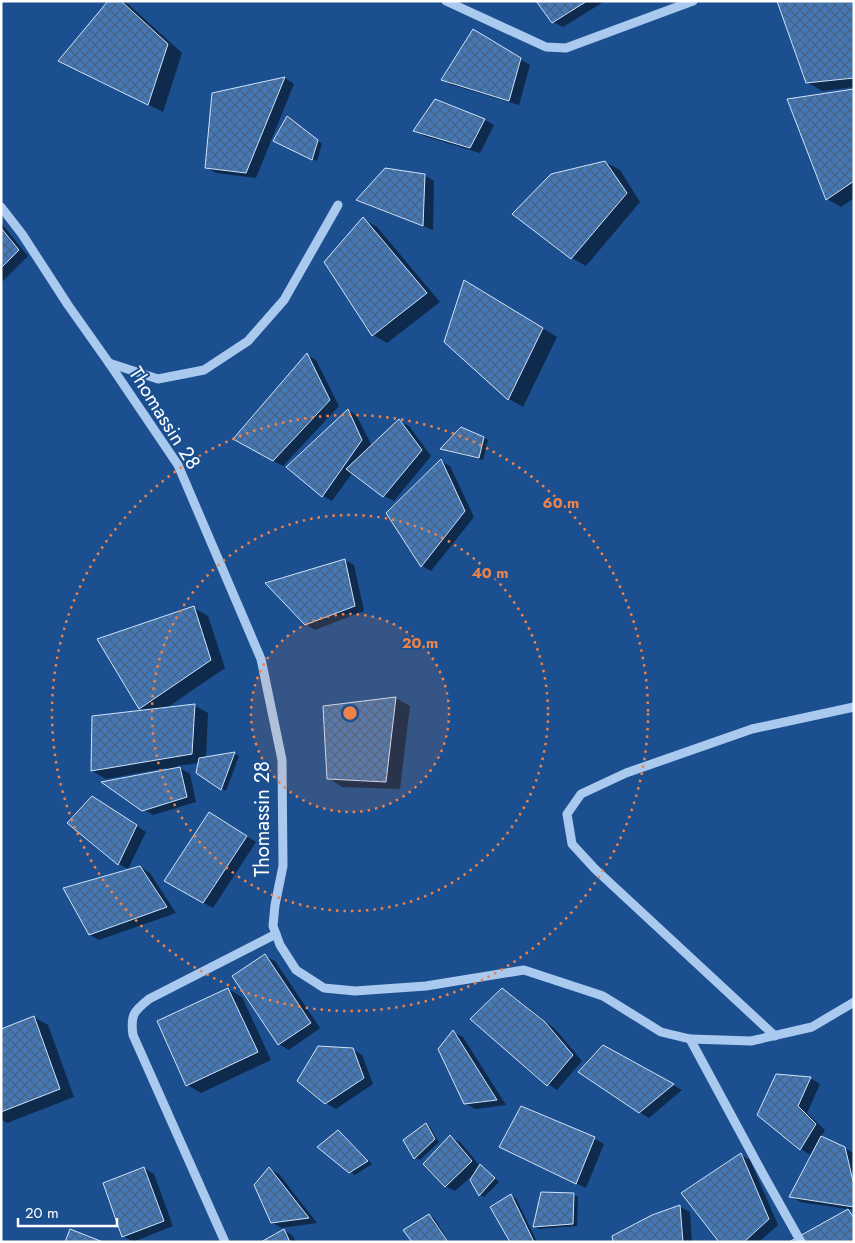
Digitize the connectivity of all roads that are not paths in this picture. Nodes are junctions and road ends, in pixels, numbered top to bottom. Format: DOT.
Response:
graph roads {
  1 [pos="693,1"];
  2 [pos="447,2"];
  3 [pos="338,205"];
  4 [pos="1,207"];
  5 [pos="109,363"];
  6 [pos="854,707"];
  7 [pos="276,934"];
  8 [pos="854,1002"];
  9 [pos="775,1036"];
  10 [pos="690,1039"];
  11 [pos="226,1242"];
  12 [pos="801,1242"];
  1 -- 2 [label="street"];
  3 -- 5 [label="street"];
  4 -- 5 [label="street, Thomassin 28"];
  5 -- 7 [label="street, Thomassin 28"];
  6 -- 9 [label="street"];
  7 -- 10 [label="street, Thomassin 28"];
  7 -- 11 [label="street"];
  8 -- 9 [label="street, Thomassin 28"];
  9 -- 10 [label="street, Thomassin 28"];
  10 -- 12 [label="street"];
}
